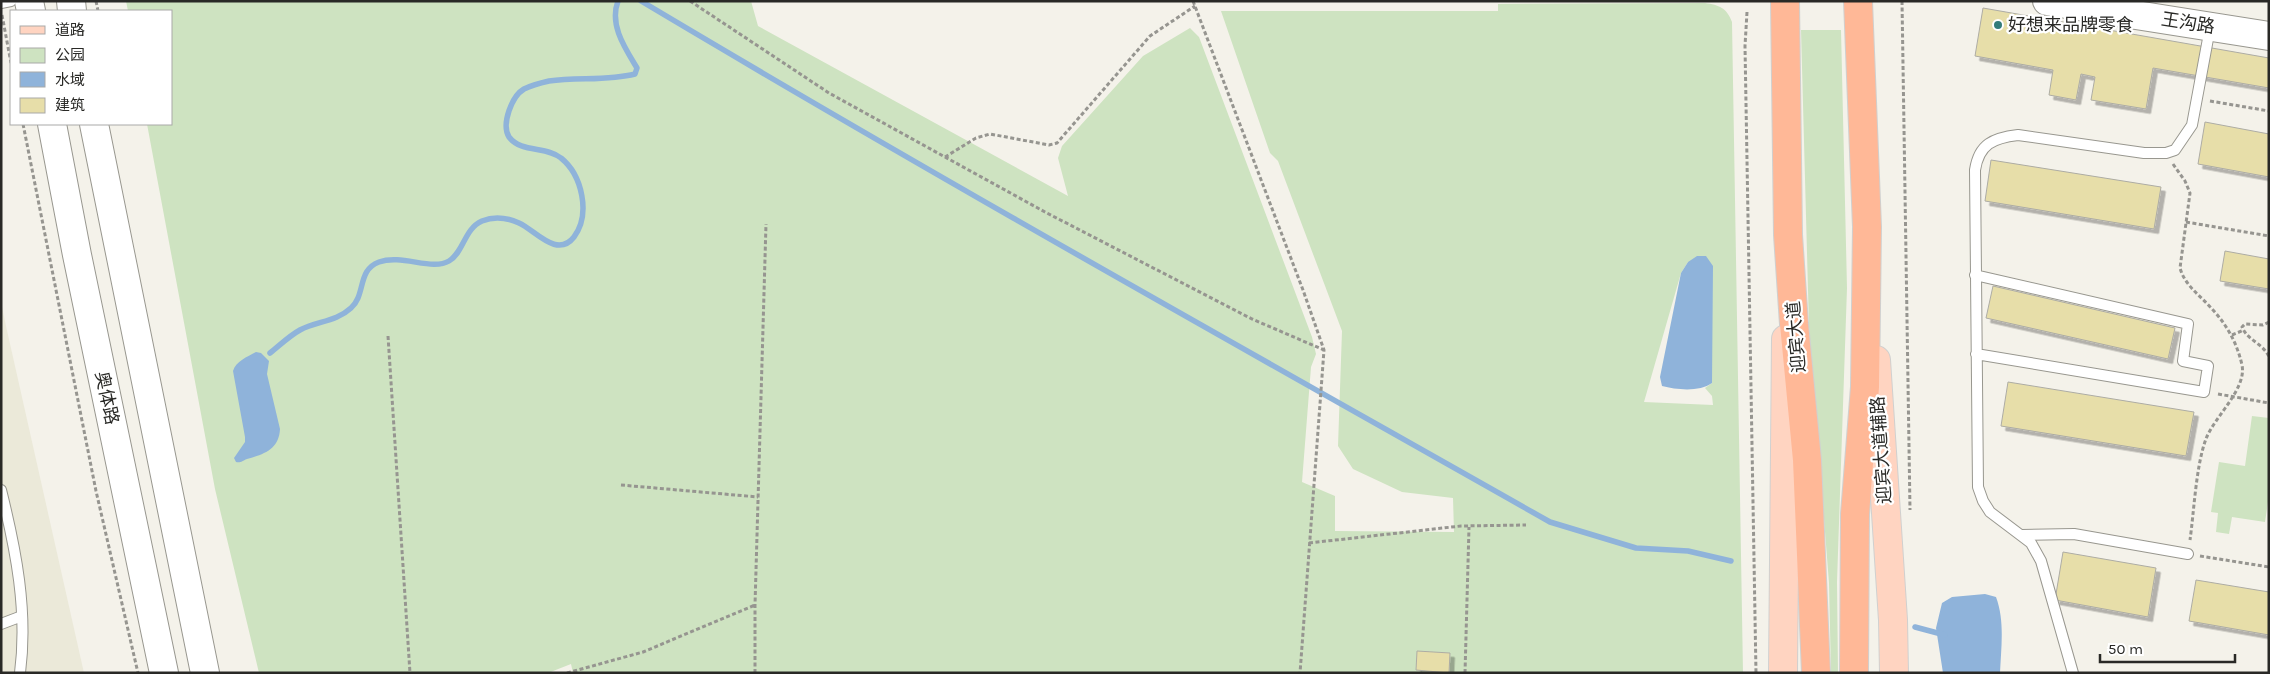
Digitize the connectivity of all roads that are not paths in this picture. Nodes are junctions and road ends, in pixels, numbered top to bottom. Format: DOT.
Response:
graph roads {
  1 [pos="12,1"];
  2 [pos="1785,1"];
  3 [pos="1858,1"];
  4 [pos="2047,1"];
  5 [pos="1,3"];
  6 [pos="2088,4"];
  7 [pos="2210,27"];
  8 [pos="2269,36"];
  9 [pos="52,125"];
  10 [pos="94,125"];
  11 [pos="1867,227"];
  12 [pos="1788,235"];
  13 [pos="1976,275"];
  14 [pos="1976,354"];
  15 [pos="1,490"];
  16 [pos="2022,535"];
  17 [pos="2188,554"];
  18 [pos="22,616"];
  19 [pos="1,624"];
  20 [pos="20,673"];
  21 [pos="164,673"];
  22 [pos="205,673"];
  23 [pos="1783,673"];
  24 [pos="1816,673"];
  25 [pos="1854,673"];
  26 [pos="1894,673"];
  27 [pos="2074,673"];
  1 -- 5 [label="lane"];
  2 -- 12 [label="highway, 迎宾大道"];
  3 -- 11 [label="highway"];
  4 -- 6 [label="main road, 王沟路"];
  6 -- 7 [label="main road, 王沟路"];
  7 -- 8 [label="main road, 王沟路"];
  7 -- 13 [label="lane"];
  9 -- 21 [label="main road, 奥体路"];
  10 -- 22 [label="main road"];
  11 -- 25 [label="highway"];
  11 -- 26 [label="main road, 迎宾大道辅路"];
  12 -- 23 [label="main road"];
  12 -- 24 [label="highway, 迎宾大道"];
  13 -- 14 [label="lane"];
  13 -- 14 [label="lane"];
  14 -- 16 [label="lane"];
  15 -- 18 [label="lane"];
  16 -- 17 [label="lane"];
  16 -- 27 [label="lane"];
  18 -- 19 [label="lane"];
  18 -- 20 [label="lane"];
}
